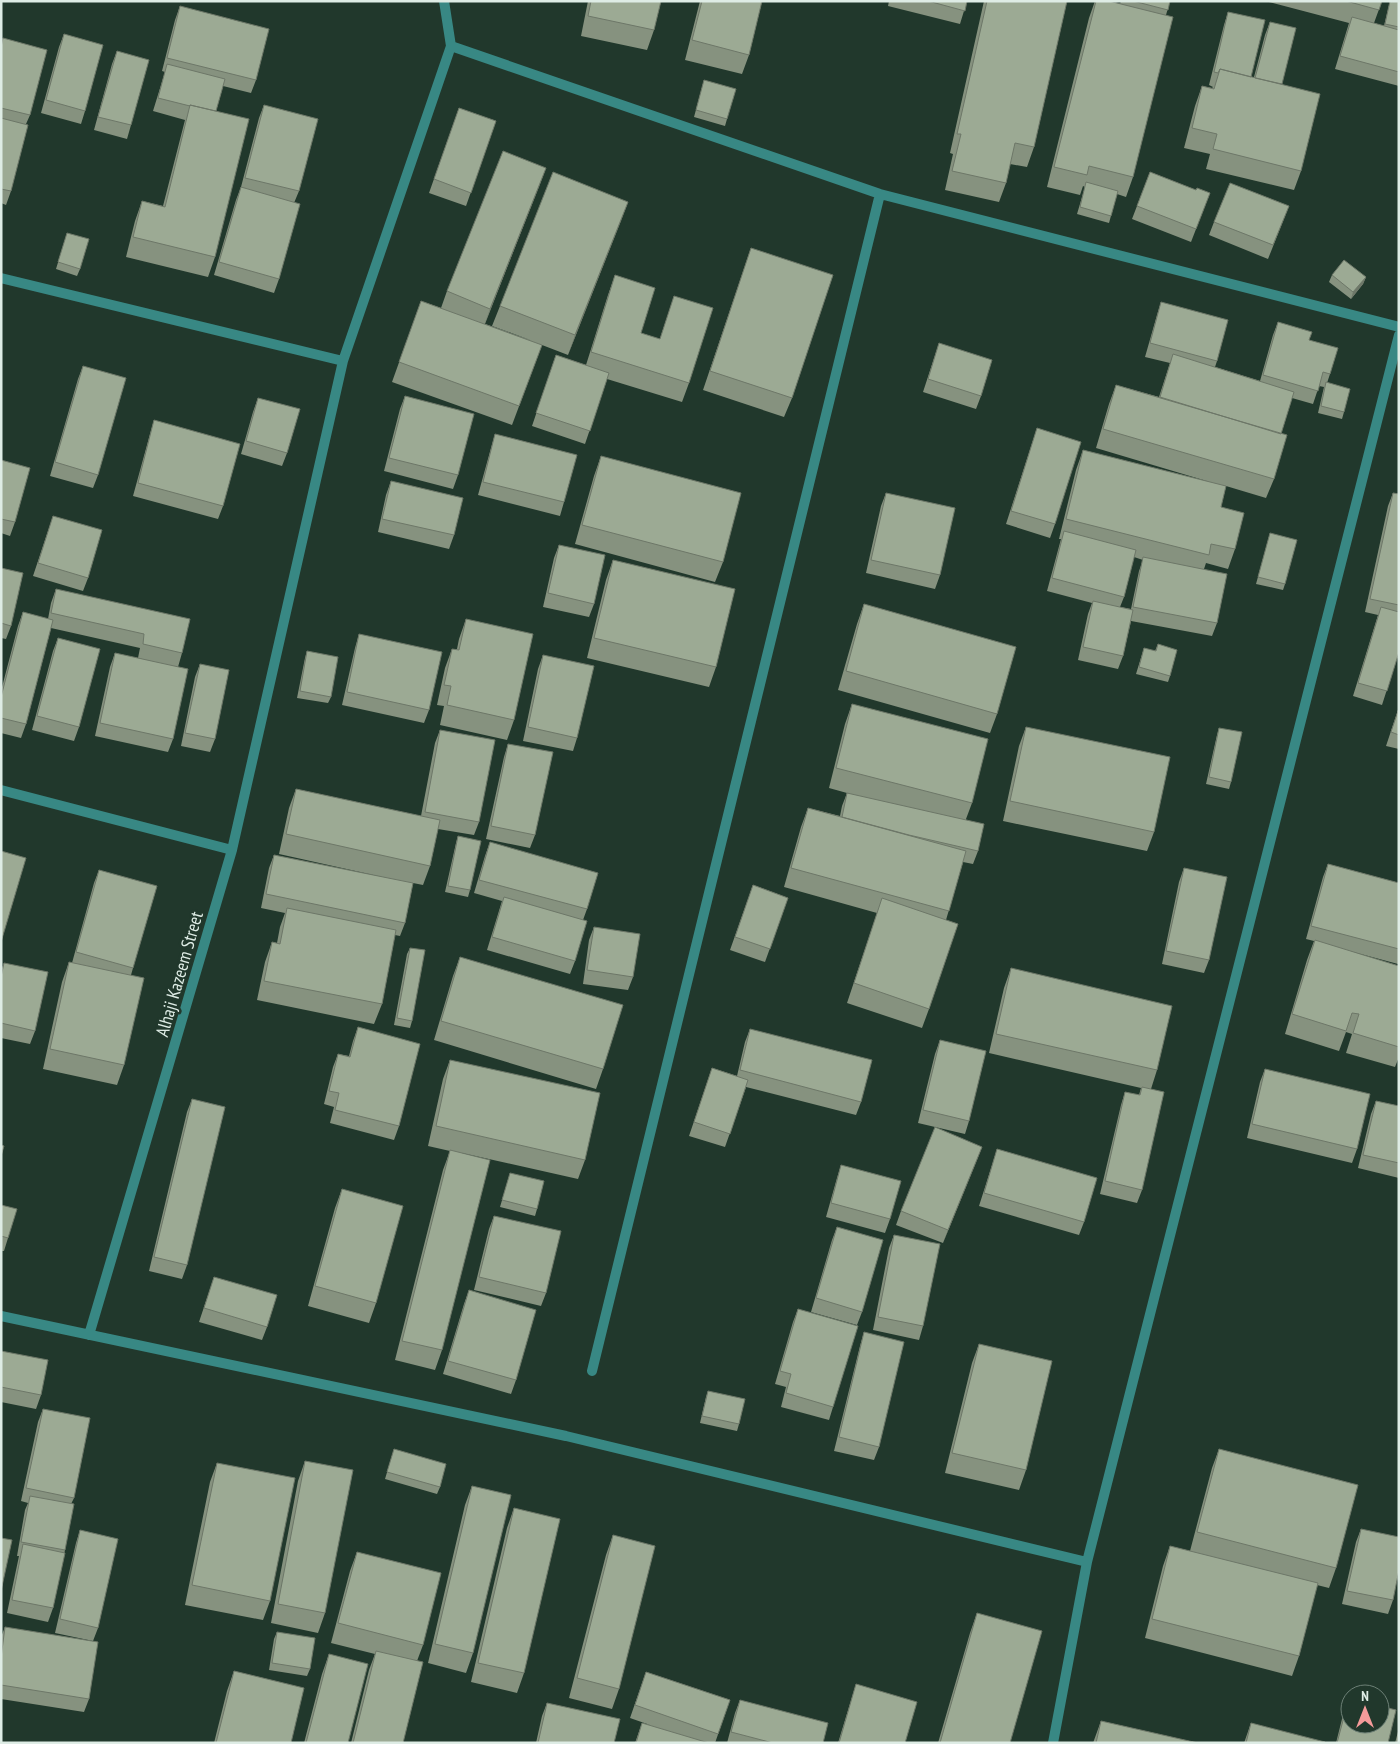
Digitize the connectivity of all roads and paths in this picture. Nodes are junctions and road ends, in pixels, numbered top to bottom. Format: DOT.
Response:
graph roads {
  1 [pos="444,1"];
  2 [pos="451,46"];
  3 [pos="880,194"];
  4 [pos="1,278"];
  5 [pos="1399,327"];
  6 [pos="1399,335"];
  7 [pos="343,361"];
  8 [pos="1,790"];
  9 [pos="232,850"];
  10 [pos="1,1316"];
  11 [pos="89,1335"];
  12 [pos="592,1371"];
  13 [pos="1087,1562"];
  14 [pos="1054,1743"];
  1 -- 2 [label="street"];
  2 -- 3 [label="street"];
  2 -- 7 [label="street, Alhaji Kazeem Street"];
  3 -- 5 [label="street"];
  3 -- 12 [label="street"];
  4 -- 7 [label="street"];
  6 -- 13 [label="street"];
  7 -- 9 [label="street, Alhaji Kazeem Street"];
  8 -- 9 [label="street"];
  9 -- 11 [label="street, Alhaji Kazeem Street"];
  10 -- 11 [label="street"];
  11 -- 13 [label="street"];
  13 -- 14 [label="street"];
}
